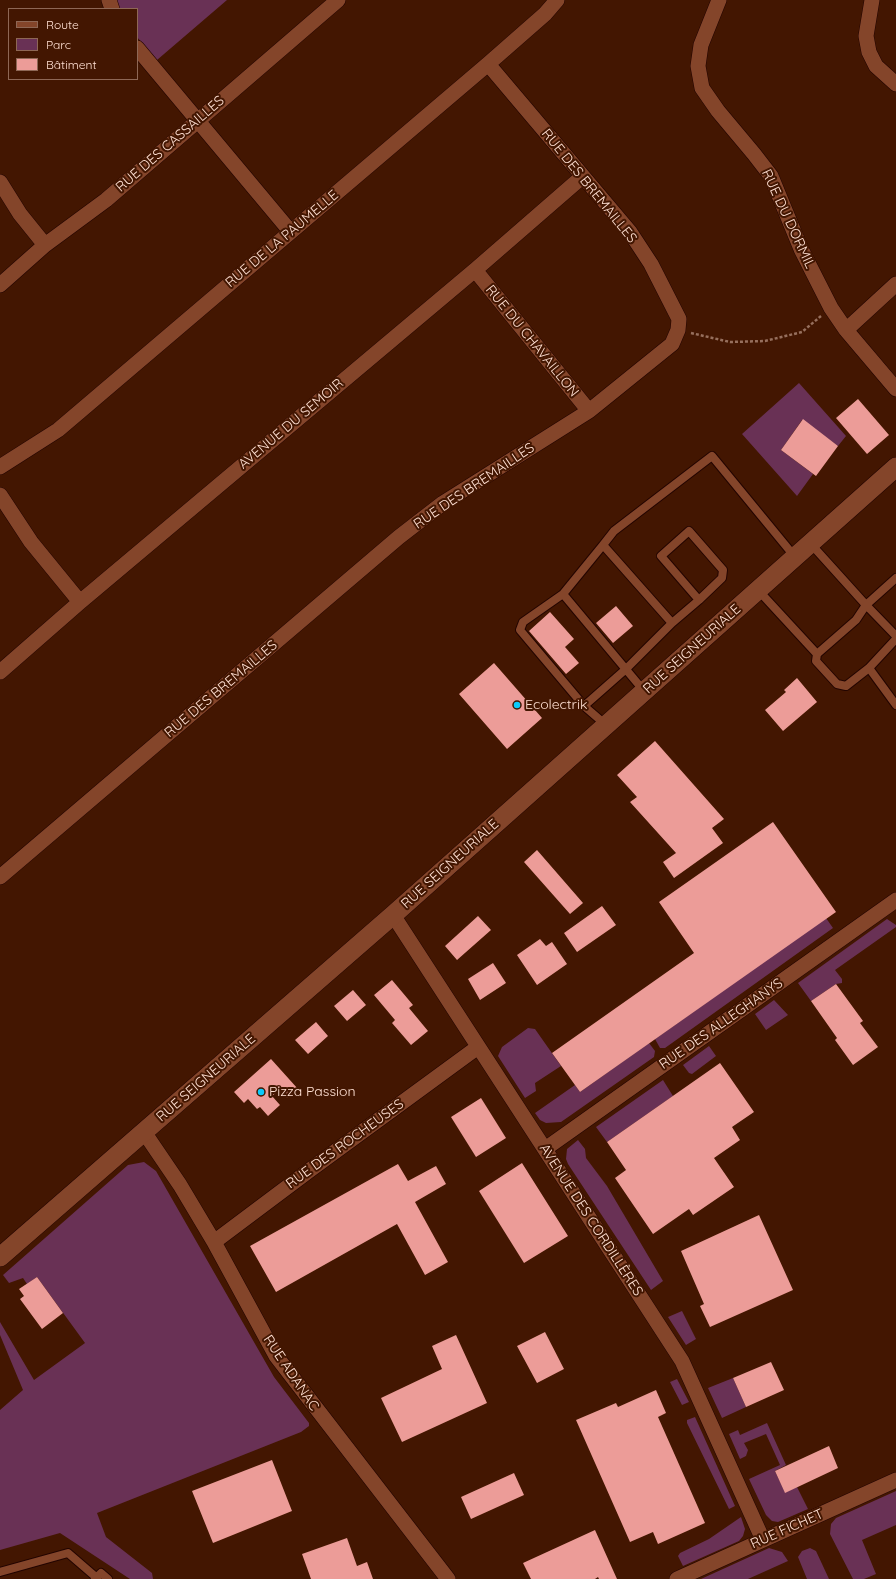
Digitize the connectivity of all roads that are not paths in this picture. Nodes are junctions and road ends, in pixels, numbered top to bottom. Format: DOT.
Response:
graph roads {
  1 [pos="338,0"];
  2 [pos="556,0"];
  3 [pos="719,0"];
  4 [pos="872,0"];
  5 [pos="138,49"];
  6 [pos="488,64"];
  7 [pos="896,84"];
  8 [pos="197,120"];
  9 [pos="582,177"];
  10 [pos="0,182"];
  11 [pos="290,232"];
  12 [pos="45,245"];
  13 [pos="475,270"];
  14 [pos="896,284"];
  15 [pos="0,285"];
  16 [pos="846,330"];
  17 [pos="896,389"];
  18 [pos="589,411"];
  19 [pos="896,466"];
  20 [pos="0,467"];
  21 [pos="0,495"];
  22 [pos="810,543"];
  23 [pos="603,545"];
  24 [pos="795,557"];
  25 [pos="896,578"];
  26 [pos="758,590"];
  27 [pos="563,594"];
  28 [pos="698,600"];
  29 [pos="80,602"];
  30 [pos="866,605"];
  31 [pos="672,623"];
  32 [pos="896,636"];
  33 [pos="896,639"];
  34 [pos="817,654"];
  35 [pos="869,668"];
  36 [pos="626,669"];
  37 [pos="0,672"];
  38 [pos="644,691"];
  39 [pos="584,706"];
  40 [pos="896,706"];
  41 [pos="606,725"];
  42 [pos="0,877"];
  43 [pos="896,900"];
  44 [pos="393,915"];
  45 [pos="478,1047"];
  46 [pos="144,1132"];
  47 [pos="545,1149"];
  48 [pos="214,1242"];
  49 [pos="0,1257"];
  50 [pos="896,1480"];
  51 [pos="763,1540"];
  52 [pos="0,1572"];
  53 [pos="96,1578"];
  54 [pos="108,1579"];
  55 [pos="448,1579"];
  56 [pos="677,1579"];
  1 -- 8 [label="street, RUE DES CASSAILLES"];
  2 -- 6 [label="street, RUE DE LA PAUMELLE"];
  3 -- 16 [label="street, RUE DU DORMIL"];
  4 -- 7 [label="street"];
  5 -- 8 [label="street"];
  6 -- 9 [label="street, RUE DES BREMAILLES"];
  6 -- 11 [label="street, RUE DE LA PAUMELLE"];
  8 -- 11 [label="street"];
  8 -- 12 [label="street, RUE DES CASSAILLES"];
  9 -- 13 [label="street, AVENUE DU SEMOIR"];
  9 -- 18 [label="street, RUE DES BREMAILLES"];
  10 -- 12 [label="street"];
  11 -- 20 [label="street, RUE DE LA PAUMELLE"];
  12 -- 15 [label="street, RUE DES CASSAILLES"];
  13 -- 18 [label="street, RUE DU CHAVAILLON"];
  13 -- 29 [label="street, AVENUE DU SEMOIR"];
  14 -- 16 [label="street"];
  16 -- 17 [label="street, RUE DU DORMIL"];
  18 -- 42 [label="street, RUE DES BREMAILLES"];
  19 -- 22 [label="street, RUE SEIGNEURIALE"];
  21 -- 29 [label="street"];
  22 -- 24 [label="street, RUE SEIGNEURIALE"];
  22 -- 30 [label="lane"];
  23 -- 24 [label="lane"];
  23 -- 27 [label="lane"];
  23 -- 31 [label="lane"];
  24 -- 26 [label="street, RUE SEIGNEURIALE"];
  25 -- 30 [label="lane"];
  26 -- 34 [label="lane"];
  26 -- 38 [label="street, RUE SEIGNEURIALE"];
  27 -- 36 [label="lane"];
  27 -- 39 [label="lane"];
  28 -- 28 [label="lane"];
  28 -- 31 [label="lane"];
  29 -- 37 [label="street, AVENUE DU SEMOIR"];
  30 -- 32 [label="lane"];
  30 -- 34 [label="lane"];
  31 -- 36 [label="lane"];
  33 -- 35 [label="lane"];
  34 -- 35 [label="lane"];
  35 -- 40 [label="lane"];
  36 -- 38 [label="lane"];
  36 -- 39 [label="lane"];
  38 -- 41 [label="street, RUE SEIGNEURIALE"];
  39 -- 41 [label="lane"];
  41 -- 44 [label="street, RUE SEIGNEURIALE"];
  43 -- 47 [label="street, RUE DES ALLEGHANYS"];
  44 -- 45 [label="street, AVENUE DES CORDILLÈRES"];
  44 -- 46 [label="street, RUE SEIGNEURIALE"];
  45 -- 47 [label="street, AVENUE DES CORDILLÈRES"];
  45 -- 48 [label="street, RUE DES ROCHEUSES"];
  46 -- 48 [label="street, RUE ADANAC"];
  46 -- 49 [label="street, RUE SEIGNEURIALE"];
  47 -- 51 [label="street, AVENUE DES CORDILLÈRES"];
  48 -- 55 [label="street, RUE ADANAC"];
  50 -- 51 [label="street, RUE FICHET"];
  51 -- 56 [label="street, RUE FICHET"];
  52 -- 53 [label="lane"];
  53 -- 54 [label="lane"];
}
